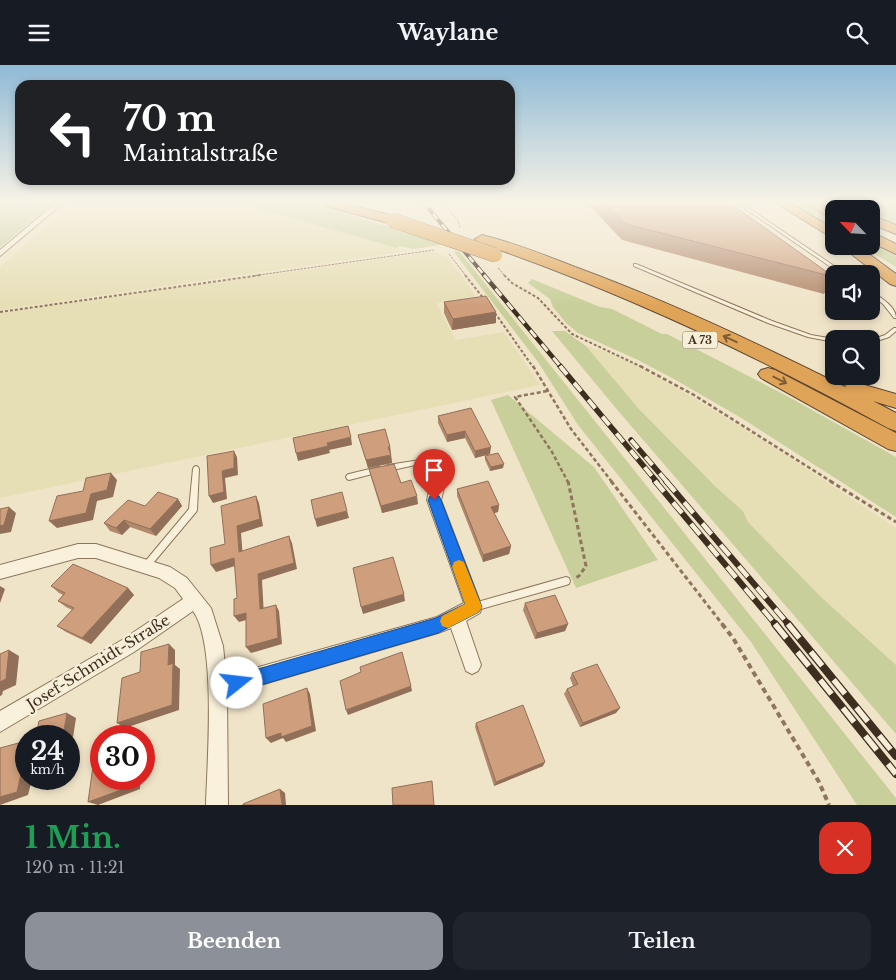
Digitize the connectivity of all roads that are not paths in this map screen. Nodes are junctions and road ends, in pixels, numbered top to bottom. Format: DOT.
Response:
graph roads {
  1 [pos="19,238"];
  2 [pos="444,238"];
  3 [pos="476,238"];
  4 [pos="790,238"];
  5 [pos="880,241"];
  6 [pos="896,249"];
  7 [pos="0,254"];
  8 [pos="860,255"];
  9 [pos="868,255"];
  10 [pos="635,265"];
  11 [pos="831,265"];
  12 [pos="896,272"];
  13 [pos="896,281"];
  14 [pos="880,299"];
  15 [pos="896,317"];
  16 [pos="896,329"];
  17 [pos="825,339"];
  18 [pos="880,339"];
  19 [pos="774,361"];
  20 [pos="896,401"];
  21 [pos="896,423"];
  22 [pos="896,443"];
  23 [pos="444,463"];
  24 [pos="196,469"];
  25 [pos="349,477"];
  26 [pos="145,567"];
  27 [pos="0,572"];
  28 [pos="566,581"];
  29 [pos="194,601"];
  30 [pos="474,607"];
  31 [pos="456,617"];
  32 [pos="472,665"];
  33 [pos="218,689"];
  34 [pos="0,722"];
  35 [pos="217,805"];
  1 -- 7 [label="street"];
  2 -- 22 [label="highway, A 73, one-way, bridge"];
  19 -- 3 [label="highway, A 73, one-way"];
  4 -- 11 [label="lane"];
  5 -- 6 [label="highway"];
  8 -- 13 [label="highway"];
  9 -- 12 [label="highway"];
  10 -- 17 [label="lane"];
  14 -- 15 [label="lane"];
  16 -- 18 [label="lane"];
  19 -- 20 [label="highway"];
  19 -- 21 [label="highway, A 73"];
  23 -- 25 [label="lane"];
  23 -- 30 [label="street"];
  24 -- 26 [label="lane"];
  26 -- 27 [label="street"];
  26 -- 29 [label="street"];
  28 -- 30 [label="lane"];
  29 -- 33 [label="street"];
  29 -- 34 [label="street, Josef-Schmidt-Straße"];
  30 -- 31 [label="street"];
  31 -- 32 [label="street"];
  31 -- 33 [label="street"];
  33 -- 35 [label="street"];
}
